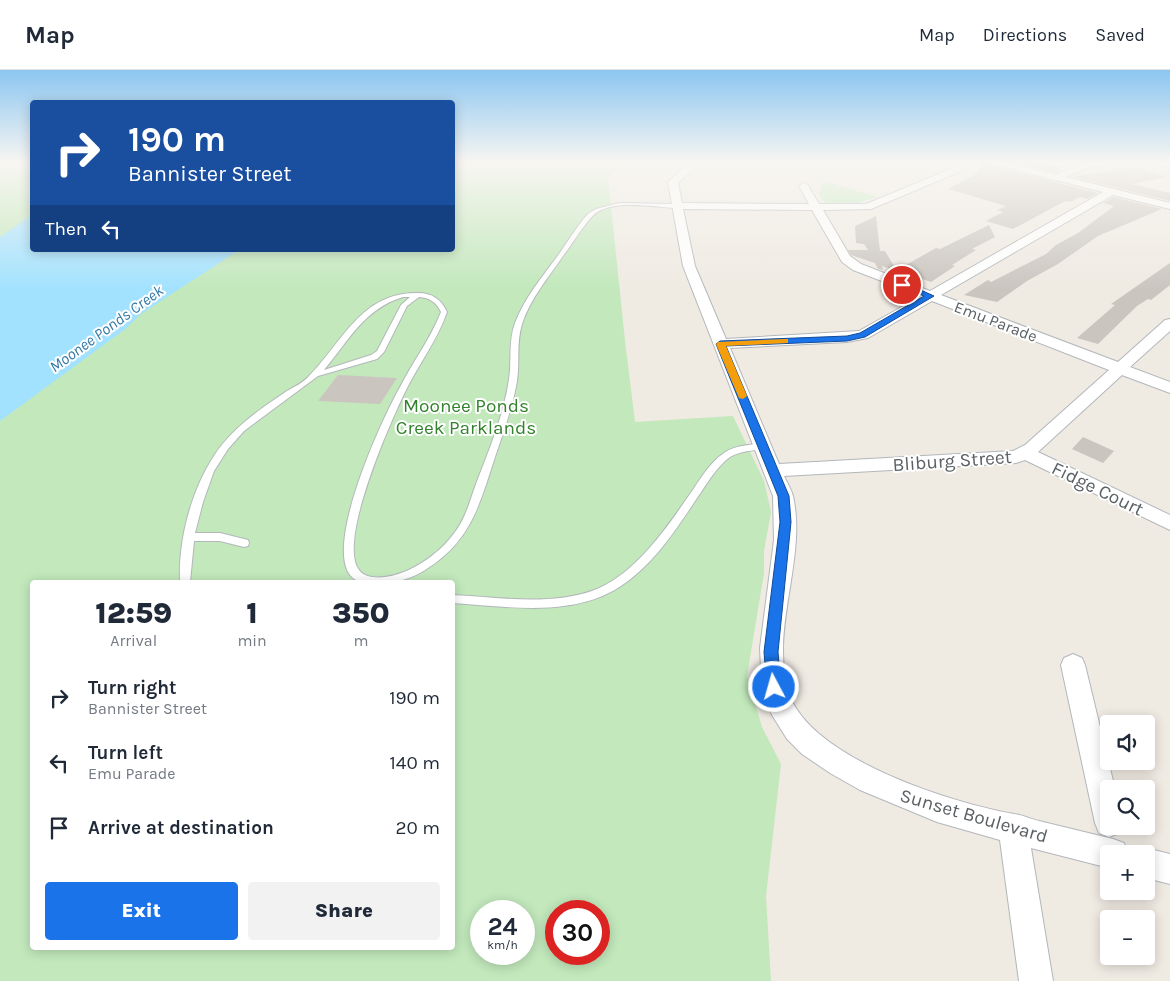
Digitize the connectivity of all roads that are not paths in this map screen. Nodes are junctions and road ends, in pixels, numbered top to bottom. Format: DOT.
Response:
graph roads {
  1 [pos="814,205"];
  2 [pos="875,205"];
  3 [pos="1089,205"];
  4 [pos="677,206"];
  5 [pos="816,208"];
  6 [pos="418,294"];
  7 [pos="930,296"];
  8 [pos="1168,327"];
  9 [pos="720,344"];
  10 [pos="1119,369"];
  11 [pos="314,375"];
  12 [pos="1170,388"];
  13 [pos="764,446"];
  14 [pos="1025,454"];
  15 [pos="774,470"];
  16 [pos="1170,523"];
  17 [pos="191,537"];
  18 [pos="244,543"];
  19 [pos="185,580"];
  20 [pos="366,580"];
  21 [pos="392,580"];
  22 [pos="455,599"];
  23 [pos="1073,665"];
  24 [pos="1100,784"];
  25 [pos="1012,828"];
  26 [pos="1100,850"];
  27 [pos="1155,866"];
  28 [pos="1170,870"];
  29 [pos="1036,981"];
  1 -- 5 [label="street, Emu Parade"];
  2 -- 5 [label="street"];
  3 -- 7 [label="street"];
  4 -- 5 [label="street"];
  4 -- 9 [label="street, Sunset Boulevard"];
  4 -- 21 [label="lane"];
  5 -- 7 [label="street, Emu Parade"];
  6 -- 11 [label="lane"];
  6 -- 11 [label="lane"];
  6 -- 20 [label="lane"];
  7 -- 9 [label="street"];
  7 -- 10 [label="street, Emu Parade"];
  8 -- 10 [label="street, Bliburg Street"];
  9 -- 13 [label="street, Sunset Boulevard"];
  10 -- 12 [label="street, Emu Parade"];
  10 -- 14 [label="street, Bliburg Street"];
  11 -- 17 [label="lane"];
  13 -- 15 [label="street, Sunset Boulevard"];
  13 -- 22 [label="lane"];
  14 -- 15 [label="street, Bliburg Street"];
  14 -- 16 [label="street, Fidge Court"];
  15 -- 25 [label="street, Sunset Boulevard"];
  17 -- 18 [label="lane"];
  17 -- 19 [label="lane"];
  23 -- 24 [label="street"];
  25 -- 26 [label="street, Sunset Boulevard"];
  25 -- 29 [label="street"];
  27 -- 28 [label="street"];
}
